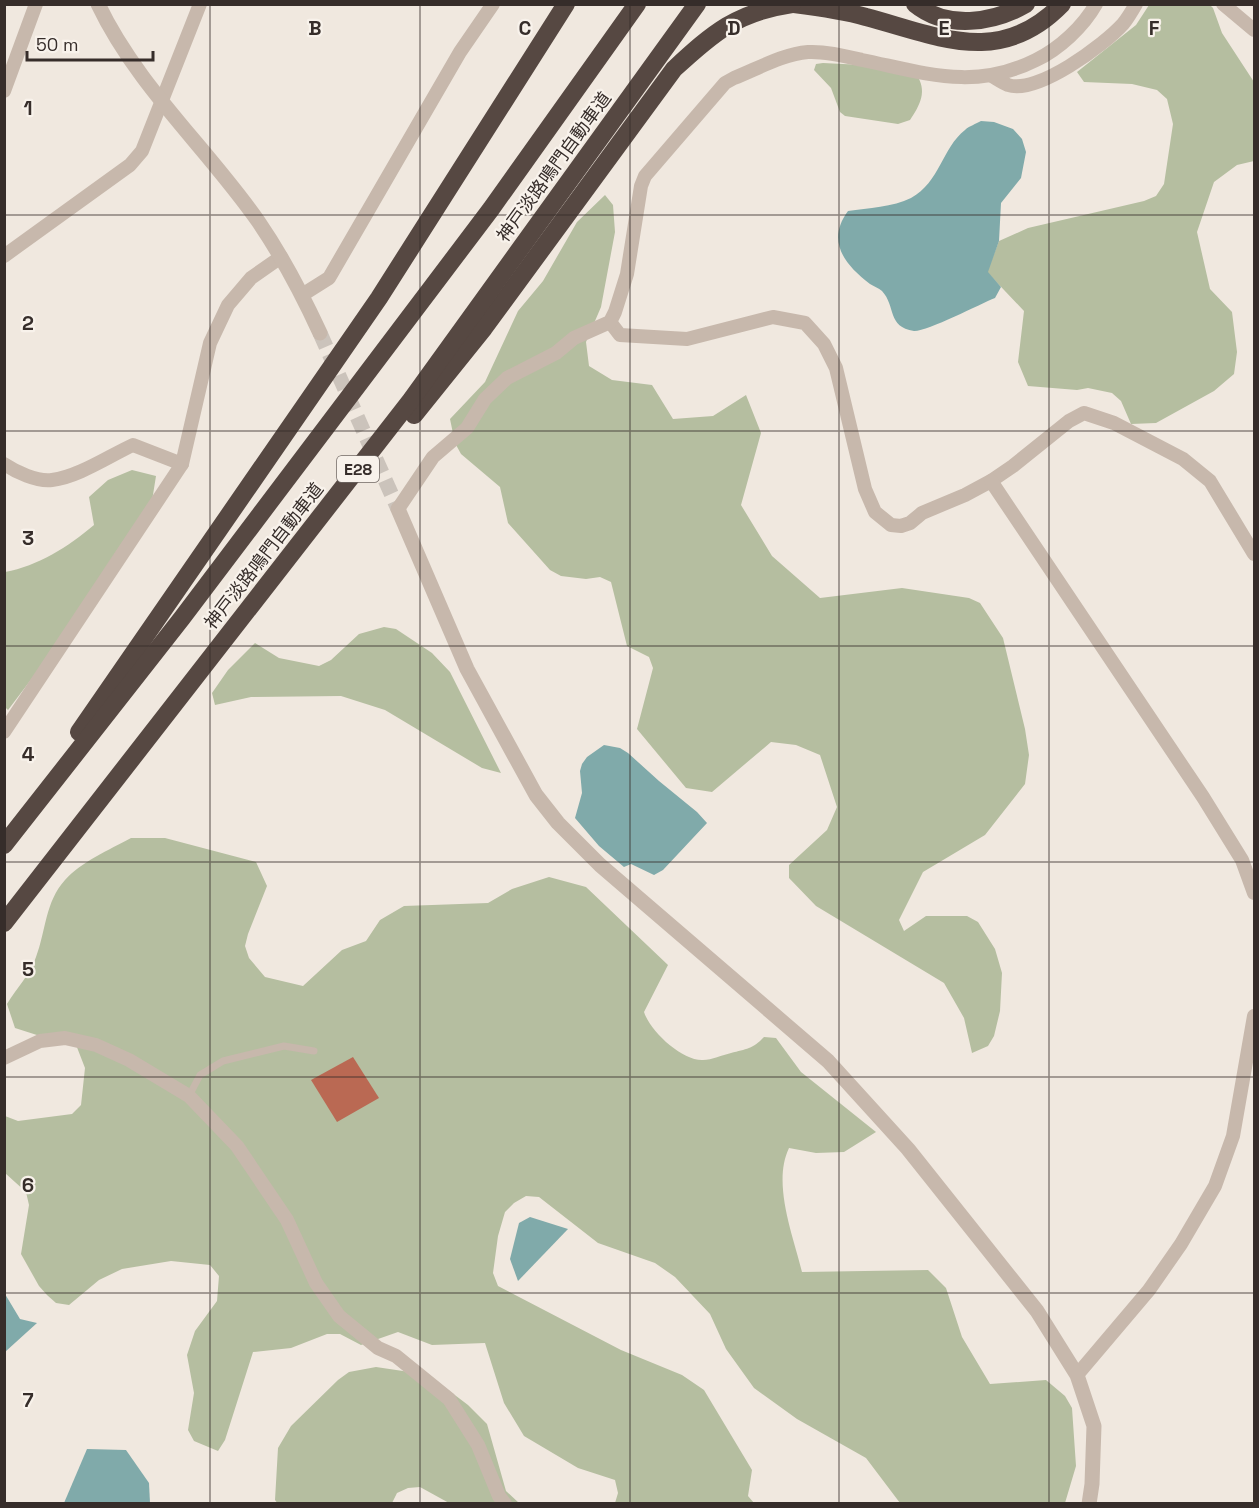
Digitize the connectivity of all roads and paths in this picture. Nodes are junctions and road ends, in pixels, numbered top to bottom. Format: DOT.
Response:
graph roads {
  1 [pos="36,4"];
  2 [pos="98,4"];
  3 [pos="200,4"];
  4 [pos="493,4"];
  5 [pos="566,4"];
  6 [pos="637,4"];
  7 [pos="697,4"];
  8 [pos="793,4"];
  9 [pos="915,4"];
  10 [pos="1026,4"];
  11 [pos="1062,4"];
  12 [pos="1096,4"];
  13 [pos="1136,4"];
  14 [pos="1223,4"];
  15 [pos="1254,30"];
  16 [pos="992,76"];
  17 [pos="4,91"];
  18 [pos="162,102"];
  19 [pos="4,256"];
  20 [pos="281,257"];
  21 [pos="302,295"];
  22 [pos="610,322"];
  23 [pos="320,333"];
  24 [pos="4,464"];
  25 [pos="182,464"];
  26 [pos="991,481"];
  27 [pos="398,509"];
  28 [pos="1254,554"];
  29 [pos="244,616"];
  30 [pos="4,732"];
  31 [pos="4,840"];
  32 [pos="4,845"];
  33 [pos="1254,893"];
  34 [pos="4,923"];
  35 [pos="1254,1016"];
  36 [pos="314,1051"];
  37 [pos="4,1058"];
  38 [pos="189,1096"];
  39 [pos="1077,1375"];
  40 [pos="506,1503"];
  41 [pos="1089,1503"];
  1 -- 17 [label="street"];
  2 -- 18 [label="street"];
  3 -- 18 [label="street"];
  4 -- 21 [label="street"];
  5 -- 31 [label="highway"];
  6 -- 32 [label="highway, 神戸淡路鳴門自動車道 / E28"];
  7 -- 29 [label="highway, 神戸淡路鳴門自動車道 / E28"];
  8 -- 11 [label="highway"];
  8 -- 29 [label="highway"];
  9 -- 10 [label="highway"];
  12 -- 16 [label="street"];
  13 -- 16 [label="street"];
  14 -- 15 [label="street"];
  16 -- 22 [label="street"];
  18 -- 19 [label="street"];
  18 -- 20 [label="street"];
  20 -- 21 [label="street"];
  20 -- 25 [label="street"];
  21 -- 23 [label="street"];
  22 -- 26 [label="street"];
  22 -- 27 [label="street"];
  24 -- 25 [label="street"];
  25 -- 30 [label="street"];
  26 -- 28 [label="street"];
  26 -- 33 [label="street"];
  27 -- 39 [label="street"];
  29 -- 34 [label="highway, 神戸淡路鳴門自動車道 / E28"];
  35 -- 39 [label="street"];
  36 -- 38 [label="lane"];
  37 -- 38 [label="street"];
  38 -- 40 [label="street"];
  39 -- 41 [label="street"];
}
